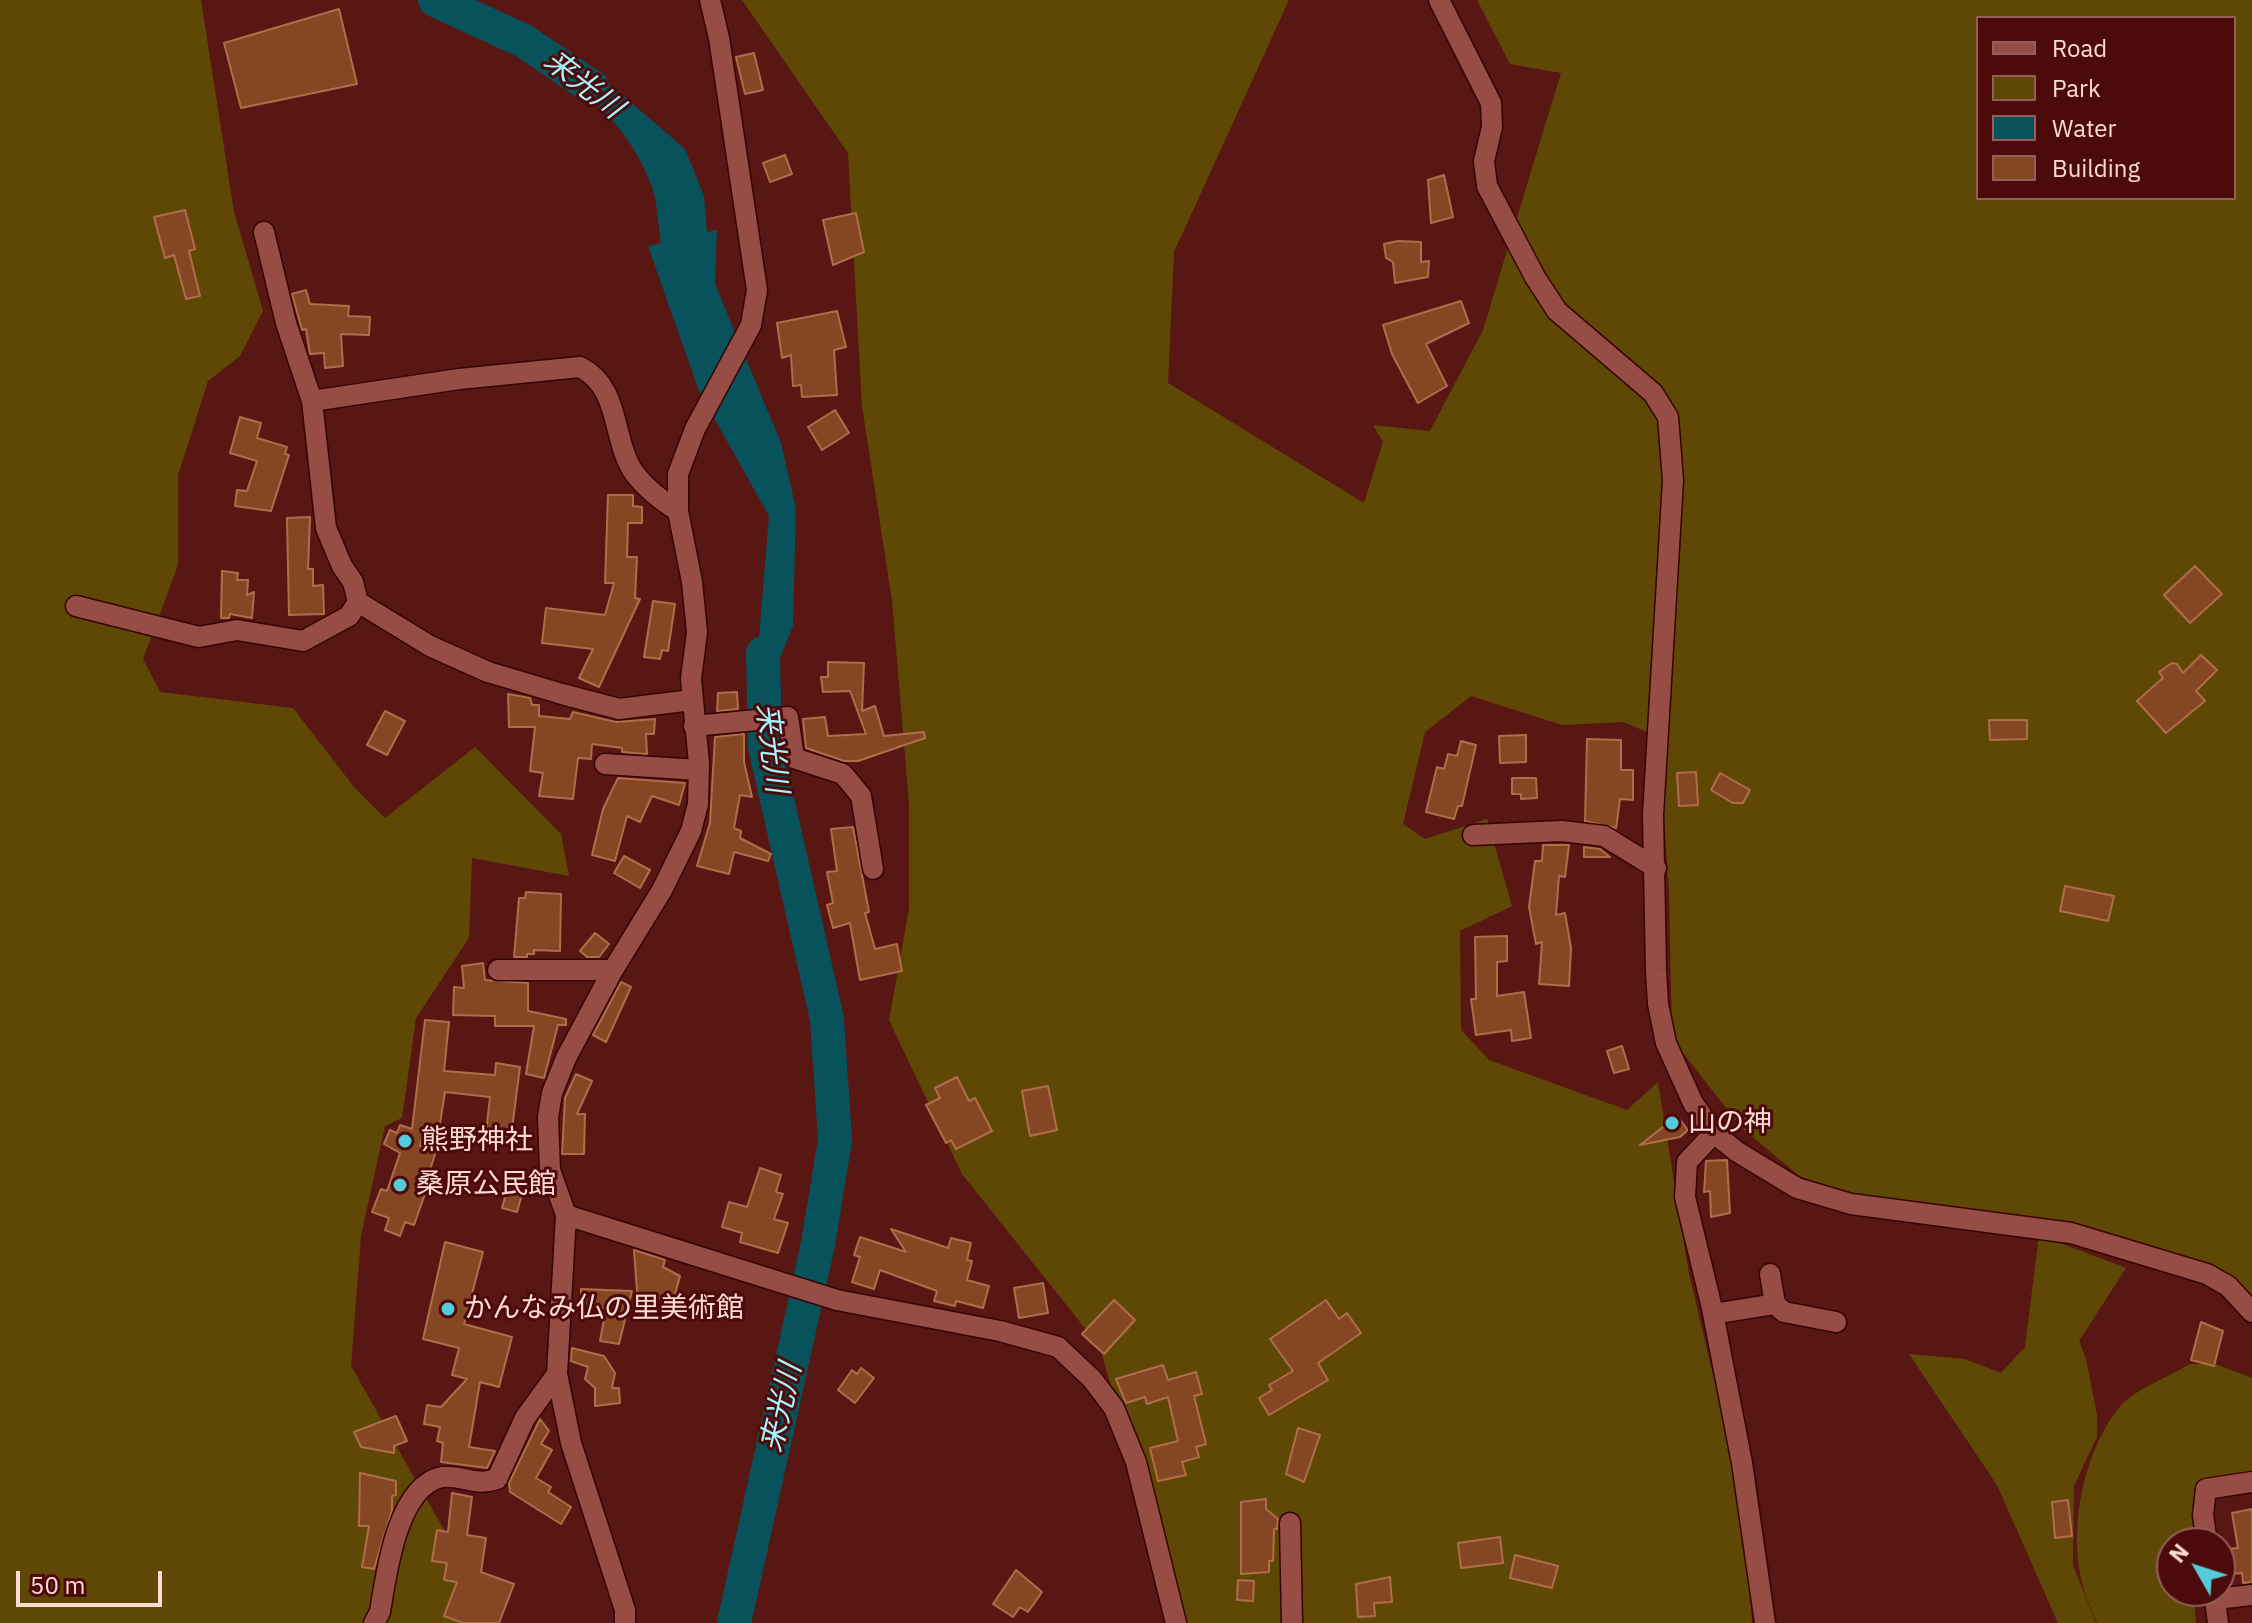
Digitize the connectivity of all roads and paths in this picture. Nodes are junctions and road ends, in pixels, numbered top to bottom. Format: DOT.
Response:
graph roads {
  1 [pos="710,0"];
  2 [pos="1439,0"];
  3 [pos="264,232"];
  4 [pos="312,401"];
  5 [pos="678,511"];
  6 [pos="358,602"];
  7 [pos="76,606"];
  8 [pos="692,700"];
  9 [pos="694,726"];
  10 [pos="605,764"];
  11 [pos="699,770"];
  12 [pos="1473,835"];
  13 [pos="1656,868"];
  14 [pos="873,869"];
  15 [pos="498,970"];
  16 [pos="613,970"];
  17 [pos="1714,1133"];
  18 [pos="566,1215"];
  19 [pos="1770,1274"];
  20 [pos="1775,1304"];
  21 [pos="2252,1312"];
  22 [pos="1713,1314"];
  23 [pos="1836,1322"];
  24 [pos="557,1374"];
  25 [pos="2252,1482"];
  26 [pos="1290,1523"];
  27 [pos="2205,1527"];
  28 [pos="374,1623"];
  29 [pos="625,1623"];
  30 [pos="1176,1623"];
  31 [pos="1292,1623"];
  32 [pos="1765,1623"];
  1 -- 5 [label="street"];
  2 -- 13 [label="street"];
  3 -- 4 [label="street"];
  4 -- 5 [label="street"];
  4 -- 6 [label="street"];
  5 -- 8 [label="street"];
  6 -- 7 [label="street"];
  6 -- 8 [label="street"];
  8 -- 9 [label="street"];
  9 -- 11 [label="street"];
  9 -- 14 [label="street"];
  10 -- 11 [label="street"];
  11 -- 16 [label="street"];
  12 -- 13 [label="street"];
  13 -- 17 [label="street"];
  15 -- 16 [label="street"];
  16 -- 18 [label="street"];
  17 -- 21 [label="street"];
  17 -- 22 [label="street"];
  18 -- 24 [label="street"];
  18 -- 30 [label="street"];
  19 -- 20 [label="street"];
  20 -- 22 [label="street"];
  20 -- 23 [label="street"];
  22 -- 32 [label="street"];
  24 -- 28 [label="street"];
  24 -- 29 [label="street"];
  25 -- 27 [label="street"];
  26 -- 31 [label="street"];
}
